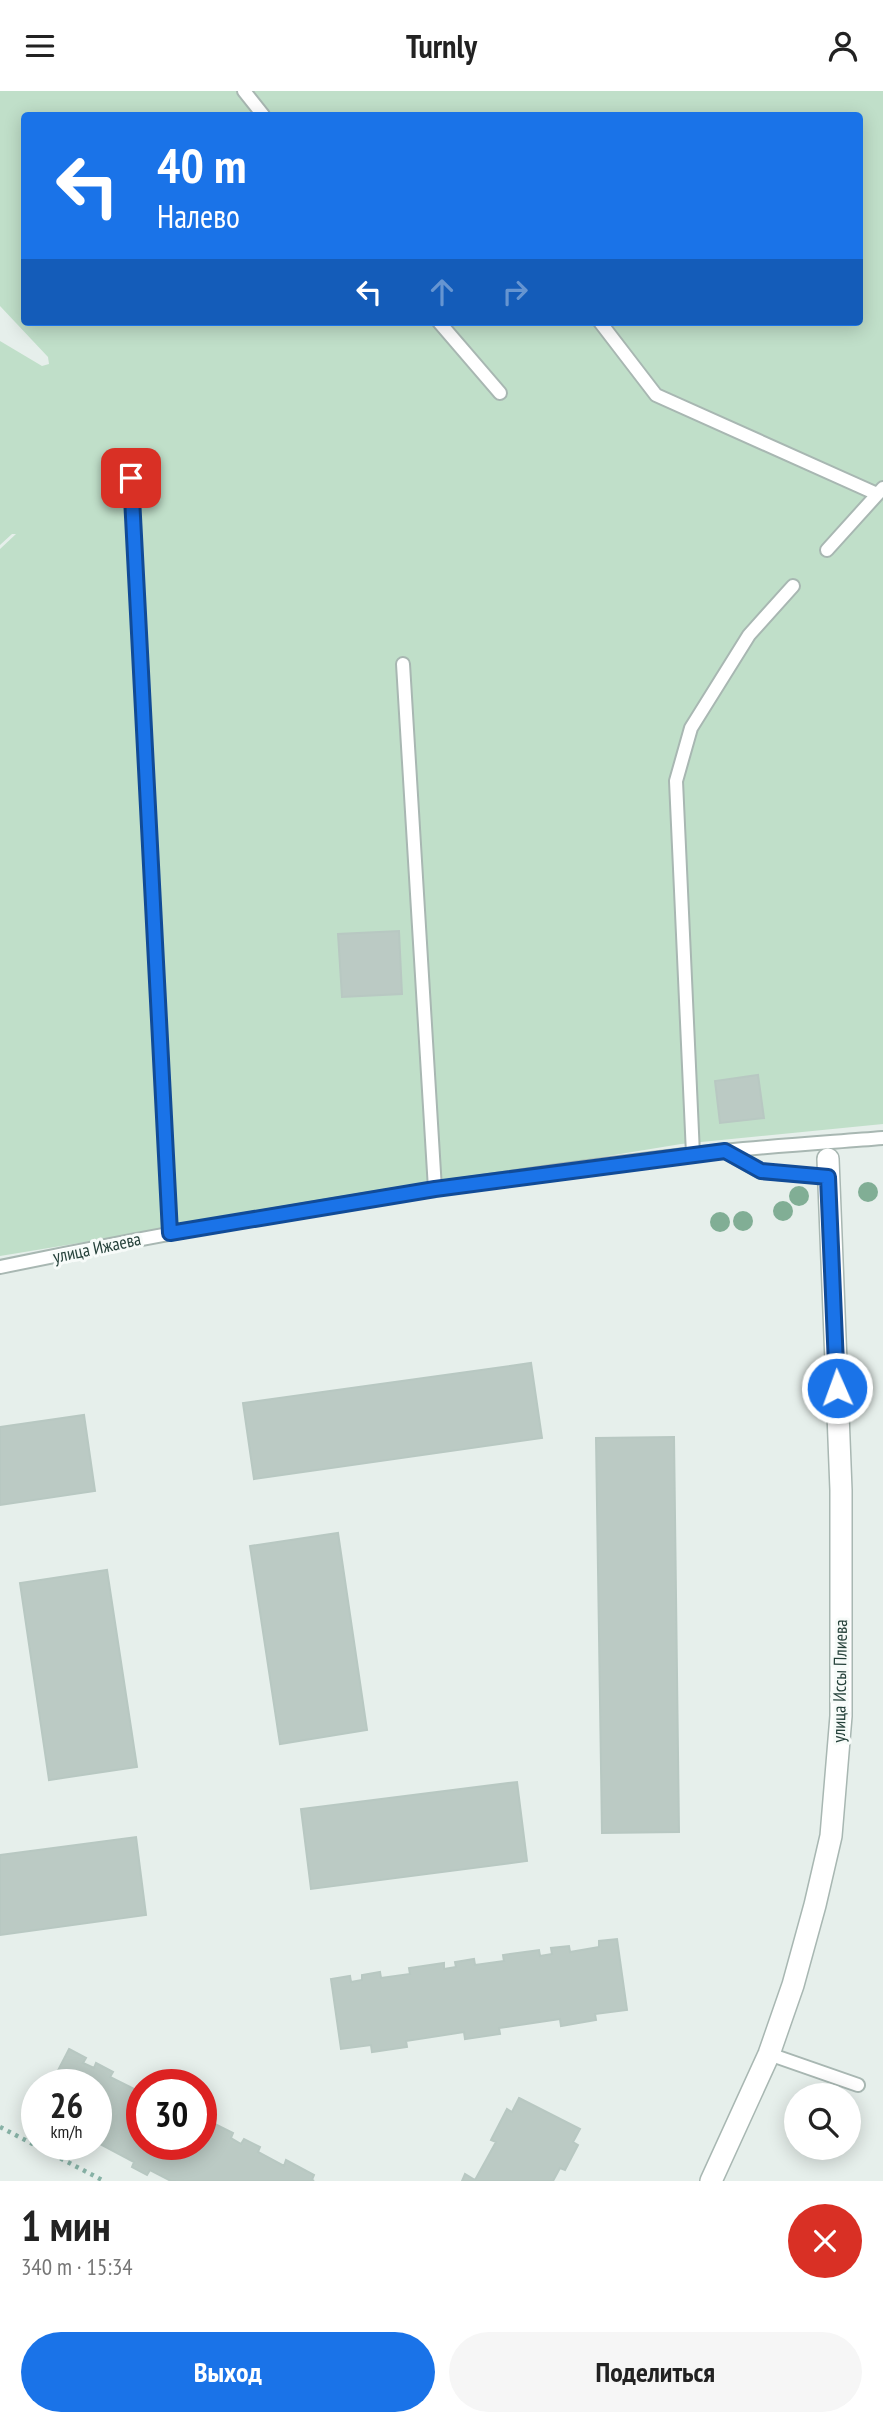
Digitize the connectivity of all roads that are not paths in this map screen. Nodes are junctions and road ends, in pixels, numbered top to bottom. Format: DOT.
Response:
graph roads {
  1 [pos="244,91"];
  2 [pos="261,112"];
  3 [pos="442,326"];
  4 [pos="603,326"];
  5 [pos="500,393"];
  6 [pos="131,478"];
  7 [pos="880,491"];
  8 [pos="827,550"];
  9 [pos="793,586"];
  10 [pos="403,664"];
  11 [pos="883,1138"];
  12 [pos="725,1151"];
  13 [pos="693,1154"];
  14 [pos="828,1168"];
  15 [pos="435,1189"];
  16 [pos="170,1233"];
  17 [pos="0,1268"];
  18 [pos="769,2054"];
  19 [pos="852,2083"];
  20 [pos="710,2181"];
  1 -- 2 [label="lane"];
  3 -- 5 [label="lane"];
  4 -- 7 [label="lane"];
  6 -- 16 [label="lane"];
  7 -- 8 [label="lane"];
  9 -- 13 [label="lane"];
  10 -- 15 [label="lane"];
  11 -- 12 [label="lane, улица Ижаева"];
  12 -- 13 [label="lane, улица Ижаева"];
  12 -- 14 [label="lane"];
  13 -- 15 [label="lane, улица Ижаева"];
  14 -- 18 [label="street, улица Иссы Плиева"];
  15 -- 16 [label="lane, улица Ижаева"];
  16 -- 17 [label="lane, улица Ижаева"];
  18 -- 19 [label="lane"];
  18 -- 20 [label="street, улица Иссы Плиева"];
}
